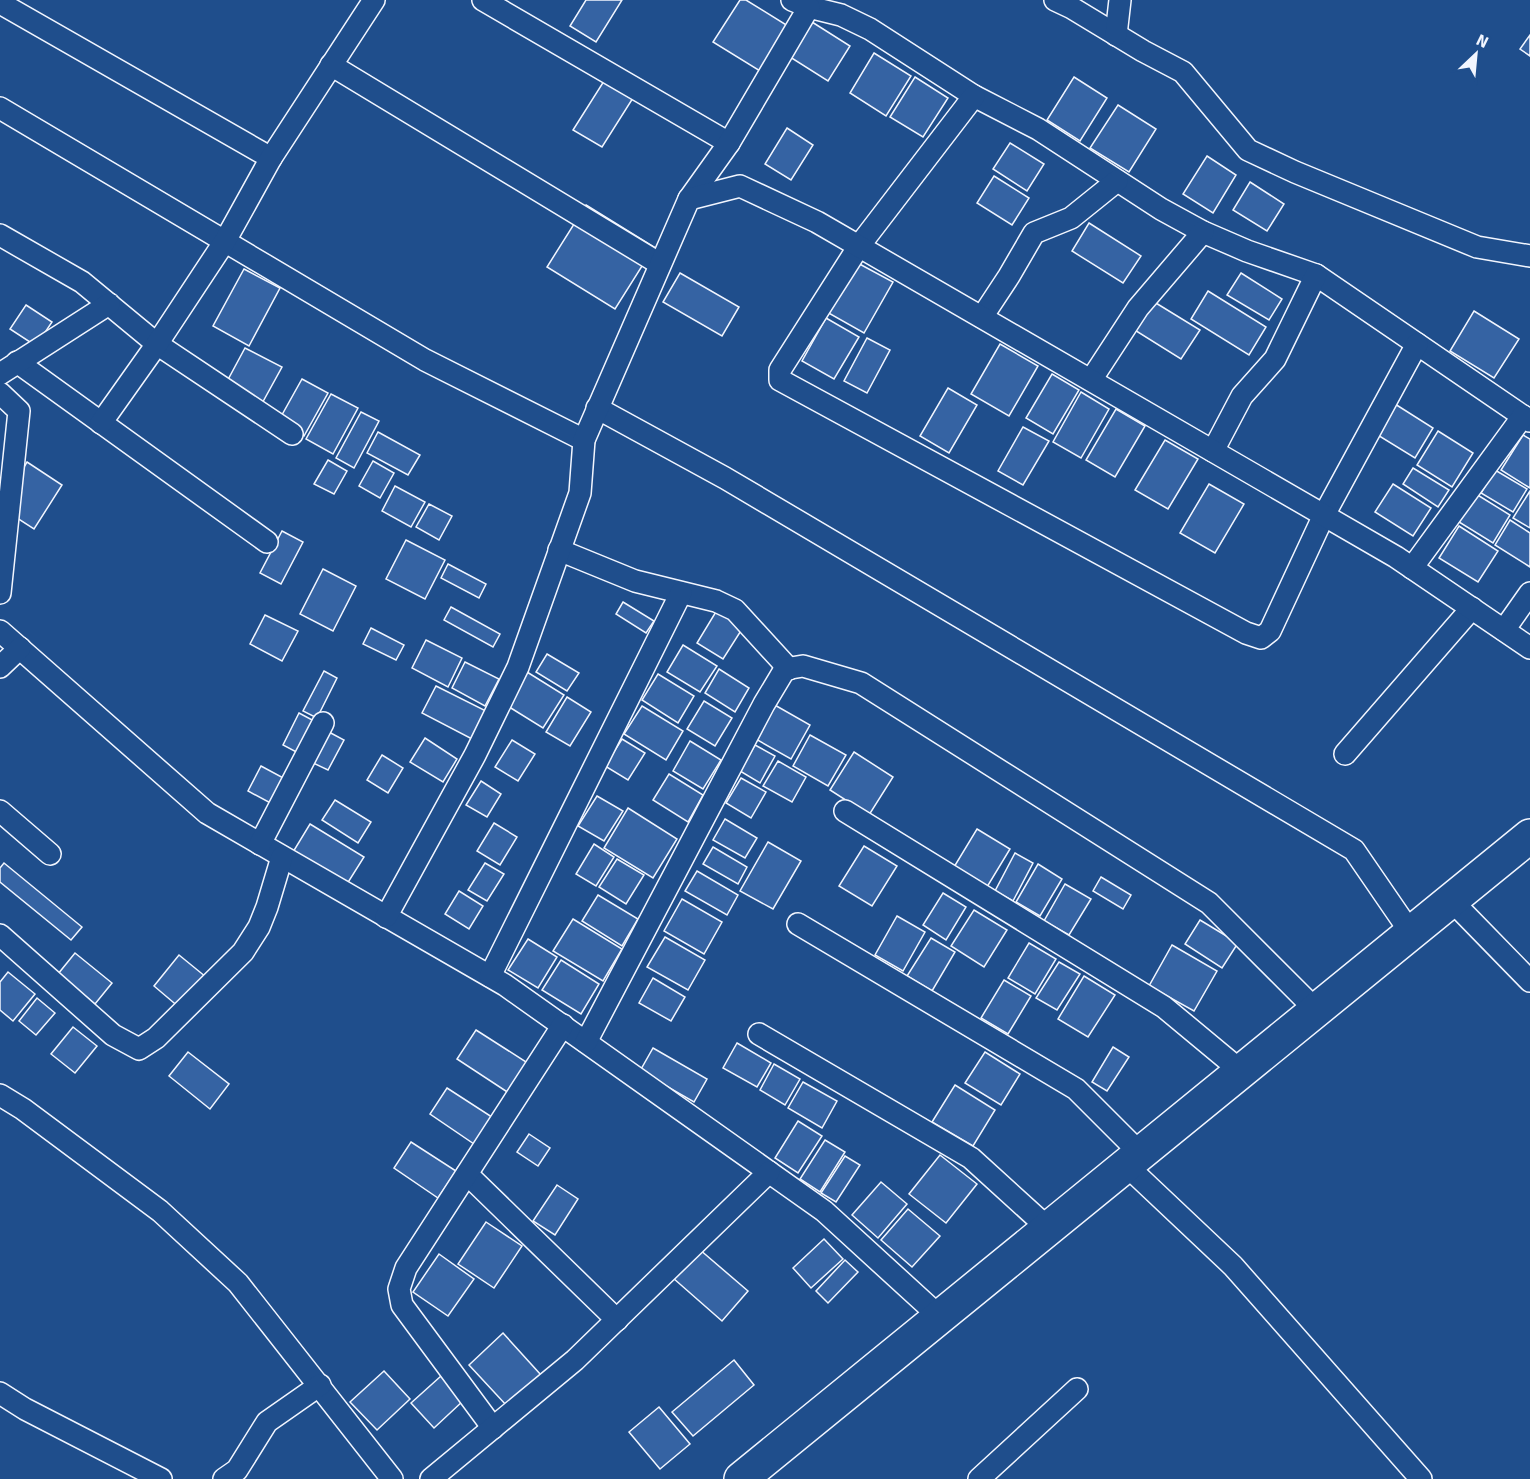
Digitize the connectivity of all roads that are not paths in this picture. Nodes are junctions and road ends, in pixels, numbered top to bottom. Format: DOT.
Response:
graph roads {
  1 [pos="374,0"];
  2 [pos="483,0"];
  3 [pos="1054,0"];
  4 [pos="1120,0"];
  5 [pos="0,3"];
  6 [pos="801,3"];
  7 [pos="1116,34"];
  8 [pos="331,65"];
  9 [pos="974,96"];
  10 [pos="0,108"];
  11 [pos="729,143"];
  12 [pos="271,158"];
  13 [pos="1117,181"];
  14 [pos="688,199"];
  15 [pos="1203,232"];
  16 [pos="0,235"];
  17 [pos="225,241"];
  18 [pos="859,246"];
  19 [pos="1530,256"];
  20 [pos="660,264"];
  21 [pos="1316,275"];
  22 [pos="109,304"];
  23 [pos="982,317"];
  24 [pos="157,344"];
  25 [pos="1417,344"];
  26 [pos="9,368"];
  27 [pos="1091,380"];
  28 [pos="0,393"];
  29 [pos="597,408"];
  30 [pos="1526,418"];
  31 [pos="101,423"];
  32 [pos="292,434"];
  33 [pos="584,440"];
  34 [pos="1213,451"];
  35 [pos="1324,515"];
  36 [pos="267,542"];
  37 [pos="559,550"];
  38 [pos="1412,567"];
  39 [pos="0,593"];
  40 [pos="681,593"];
  41 [pos="1530,593"];
  42 [pos="1472,608"];
  43 [pos="1504,630"];
  44 [pos="0,631"];
  45 [pos="20,648"];
  46 [pos="1530,648"];
  47 [pos="0,667"];
  48 [pos="789,669"];
  49 [pos="323,723"];
  50 [pos="1345,754"];
  51 [pos="845,810"];
  52 [pos="0,812"];
  53 [pos="1530,836"];
  54 [pos="260,844"];
  55 [pos="50,854"];
  56 [pos="282,857"];
  57 [pos="1451,900"];
  58 [pos="386,917"];
  59 [pos="798,924"];
  60 [pos="1412,933"];
  61 [pos="0,935"];
  62 [pos="490,976"];
  63 [pos="1530,981"];
  64 [pos="1316,1010"];
  65 [pos="563,1025"];
  66 [pos="759,1034"];
  67 [pos="586,1042"];
  68 [pos="1241,1071"];
  69 [pos="0,1095"];
  70 [pos="1133,1159"];
  71 [pos="769,1172"];
  72 [pos="467,1174"];
  73 [pos="1048,1228"];
  74 [pos="940,1317"];
  75 [pos="617,1320"];
  76 [pos="320,1385"];
  77 [pos="1077,1389"];
  78 [pos="0,1393"];
  79 [pos="493,1428"];
  80 [pos="154,1477"];
  81 [pos="746,1478"];
  82 [pos="224,1479"];
  83 [pos="392,1479"];
  84 [pos="430,1479"];
  85 [pos="979,1479"];
  86 [pos="1421,1479"];
  1 -- 8 [label="street"];
  2 -- 11 [label="street"];
  3 -- 7 [label="street"];
  4 -- 7 [label="street"];
  5 -- 12 [label="street"];
  6 -- 9 [label="street"];
  6 -- 11 [label="street"];
  7 -- 19 [label="street"];
  8 -- 12 [label="street"];
  8 -- 20 [label="street"];
  9 -- 13 [label="street"];
  9 -- 18 [label="street"];
  10 -- 17 [label="street"];
  11 -- 14 [label="street"];
  12 -- 17 [label="street"];
  13 -- 15 [label="street"];
  13 -- 23 [label="street"];
  14 -- 18 [label="street"];
  14 -- 20 [label="street"];
  15 -- 21 [label="street"];
  15 -- 27 [label="street"];
  16 -- 22 [label="street"];
  17 -- 24 [label="street"];
  17 -- 33 [label="street"];
  18 -- 23 [label="street"];
  18 -- 35 [label="street"];
  20 -- 29 [label="street"];
  21 -- 25 [label="street"];
  21 -- 34 [label="street"];
  22 -- 24 [label="street"];
  22 -- 26 [label="street"];
  23 -- 27 [label="street"];
  24 -- 31 [label="street"];
  24 -- 32 [label="street"];
  25 -- 30 [label="street"];
  25 -- 35 [label="street"];
  26 -- 31 [label="street"];
  27 -- 34 [label="street"];
  28 -- 39 [label="street"];
  29 -- 33 [label="street"];
  29 -- 60 [label="street"];
  30 -- 38 [label="street"];
  31 -- 36 [label="street"];
  33 -- 37 [label="street"];
  34 -- 35 [label="street"];
  35 -- 38 [label="street"];
  37 -- 40 [label="street"];
  37 -- 58 [label="street"];
  38 -- 42 [label="street"];
  40 -- 48 [label="street"];
  40 -- 62 [label="street"];
  41 -- 43 [label="street"];
  42 -- 43 [label="street"];
  42 -- 50 [label="street"];
  43 -- 46 [label="street"];
  44 -- 45 [label="street"];
  45 -- 47 [label="street"];
  45 -- 54 [label="street"];
  48 -- 64 [label="street"];
  48 -- 67 [label="street"];
  49 -- 54 [label="street"];
  51 -- 68 [label="street"];
  52 -- 55 [label="street"];
  53 -- 57 [label="main road"];
  54 -- 56 [label="street"];
  56 -- 58 [label="street"];
  56 -- 61 [label="street"];
  57 -- 60 [label="main road"];
  57 -- 63 [label="street"];
  58 -- 62 [label="street"];
  59 -- 70 [label="street"];
  60 -- 64 [label="main road"];
  62 -- 65 [label="street"];
  64 -- 68 [label="main road"];
  65 -- 67 [label="street"];
  65 -- 72 [label="street"];
  66 -- 73 [label="street"];
  67 -- 71 [label="street"];
  68 -- 70 [label="main road"];
  69 -- 76 [label="street"];
  70 -- 73 [label="main road"];
  70 -- 86 [label="street"];
  71 -- 74 [label="street"];
  71 -- 75 [label="street"];
  72 -- 75 [label="street"];
  72 -- 79 [label="street"];
  73 -- 74 [label="main road"];
  74 -- 81 [label="main road"];
  75 -- 79 [label="street"];
  76 -- 82 [label="street"];
  76 -- 83 [label="street"];
  77 -- 85 [label="street"];
  78 -- 80 [label="street"];
  79 -- 84 [label="street"];
}
